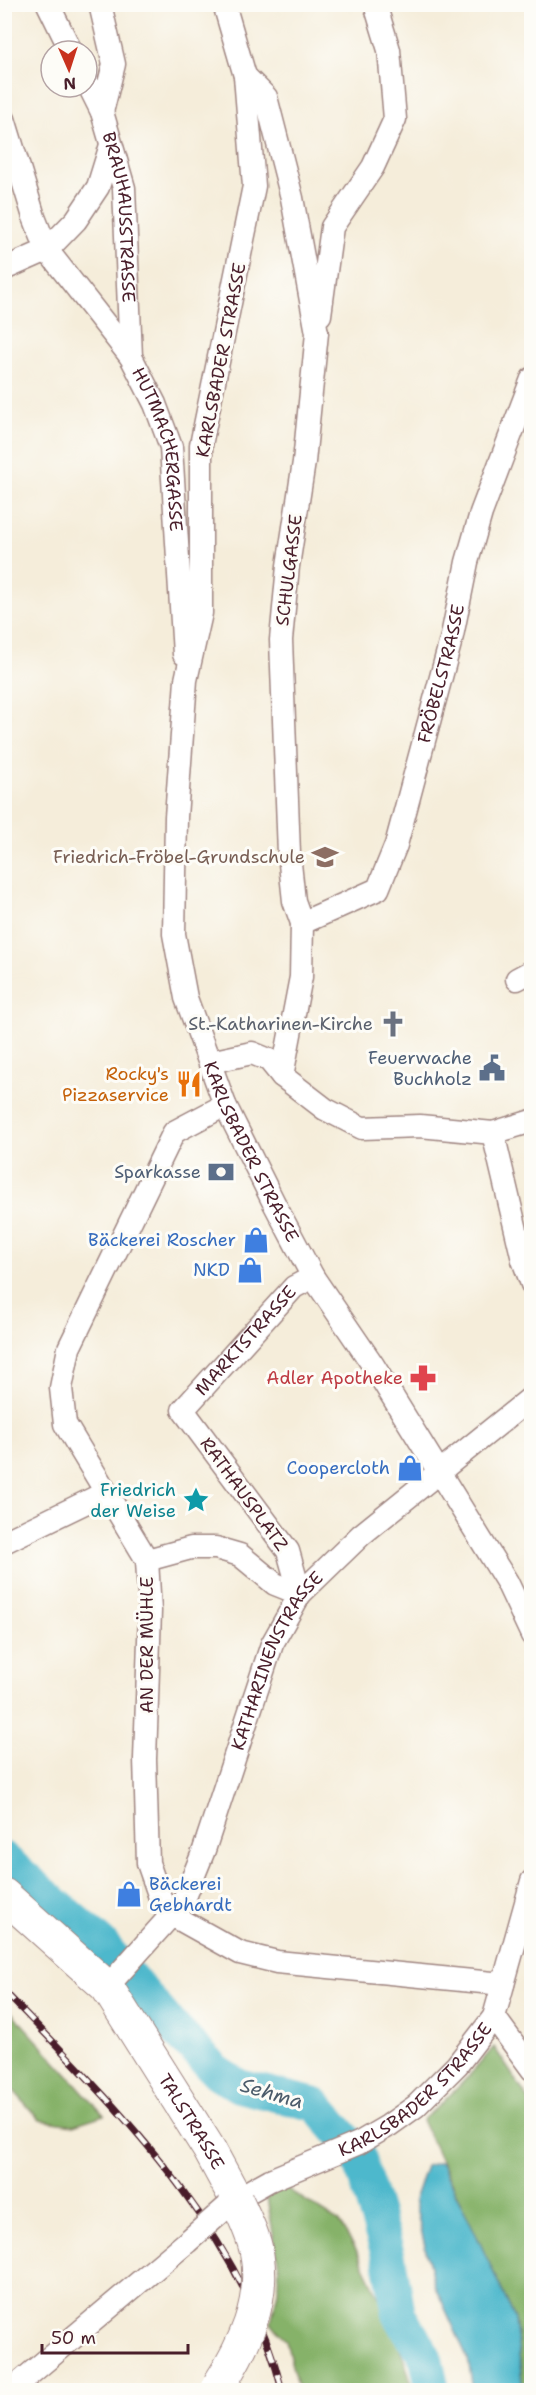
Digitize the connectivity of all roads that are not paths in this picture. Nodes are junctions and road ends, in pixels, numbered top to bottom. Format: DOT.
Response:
graph roads {
  1 [pos="48,4"];
  2 [pos="100,4"];
  3 [pos="224,4"];
  4 [pos="375,4"];
  5 [pos="65,39"];
  6 [pos="245,76"];
  7 [pos="96,99"];
  8 [pos="102,112"];
  9 [pos="4,119"];
  10 [pos="111,146"];
  11 [pos="47,250"];
  12 [pos="4,269"];
  13 [pos="317,333"];
  14 [pos="131,357"];
  15 [pos="531,379"];
  16 [pos="186,680"];
  17 [pos="302,923"];
  18 [pos="210,1062"];
  19 [pos="282,1076"];
  20 [pos="225,1105"];
  21 [pos="531,1121"];
  22 [pos="493,1133"];
  23 [pos="313,1277"];
  24 [pos="531,1284"];
  25 [pos="531,1397"];
  26 [pos="183,1410"];
  27 [pos="440,1471"];
  28 [pos="105,1493"];
  29 [pos="4,1542"];
  30 [pos="147,1560"];
  31 [pos="300,1594"];
  32 [pos="531,1635"];
  33 [pos="531,1881"];
  34 [pos="4,1895"];
  35 [pos="170,1914"];
  36 [pos="111,1983"];
  37 [pos="503,1984"];
  38 [pos="494,2017"];
  39 [pos="531,2069"];
  40 [pos="236,2199"];
  41 [pos="217,2388"];
  42 [pos="11,2391"];
  1 -- 5 [label="street"];
  2 -- 8 [label="street"];
  3 -- 6 [label="street, KARLSBADER STRASSE"];
  4 -- 13 [label="street"];
  6 -- 13 [label="street, SCHULGASSE"];
  6 -- 16 [label="street, KARLSBADER STRASSE"];
  7 -- 8 [label="street, BRAUHAUSSTRASSE"];
  8 -- 10 [label="street, BRAUHAUSSTRASSE"];
  9 -- 11 [label="street, HUTMACHERGASSE"];
  10 -- 11 [label="street"];
  10 -- 14 [label="street, BRAUHAUSSTRASSE"];
  11 -- 12 [label="street"];
  11 -- 14 [label="street, HUTMACHERGASSE"];
  13 -- 17 [label="street, SCHULGASSE"];
  14 -- 16 [label="street, HUTMACHERGASSE"];
  15 -- 17 [label="street, FRÖBELSTRASSE"];
  16 -- 18 [label="street, KARLSBADER STRASSE"];
  17 -- 19 [label="street, SCHULGASSE"];
  18 -- 19 [label="street"];
  18 -- 20 [label="street, KARLSBADER STRASSE"];
  19 -- 22 [label="street"];
  20 -- 23 [label="street, KARLSBADER STRASSE"];
  20 -- 28 [label="street, AN DER MÜHLE"];
  21 -- 22 [label="street"];
  22 -- 24 [label="street"];
  23 -- 26 [label="street, MARKTSTRASSE"];
  23 -- 27 [label="street, KARLSBADER STRASSE"];
  25 -- 27 [label="street, KATHARINENSTRASSE"];
  26 -- 31 [label="street, RATHAUSPLATZ"];
  27 -- 31 [label="street, KATHARINENSTRASSE"];
  27 -- 32 [label="street, KARLSBADER STRASSE"];
  28 -- 29 [label="street"];
  28 -- 30 [label="street, AN DER MÜHLE"];
  30 -- 31 [label="street, RATHAUSPLATZ"];
  30 -- 35 [label="street, AN DER MÜHLE"];
  31 -- 35 [label="street, KATHARINENSTRASSE"];
  33 -- 37 [label="street, KARLSBADER STRASSE"];
  34 -- 36 [label="main road, TALSTRASSE"];
  35 -- 36 [label="street, KATHARINENSTRASSE"];
  35 -- 37 [label="street"];
  36 -- 40 [label="main road, TALSTRASSE"];
  37 -- 38 [label="street, KARLSBADER STRASSE"];
  38 -- 39 [label="street"];
  38 -- 40 [label="street, KARLSBADER STRASSE"];
  40 -- 41 [label="main road, TALSTRASSE, bridge"];
  40 -- 42 [label="street, KARLSBADER STRASSE, bridge"];
}
